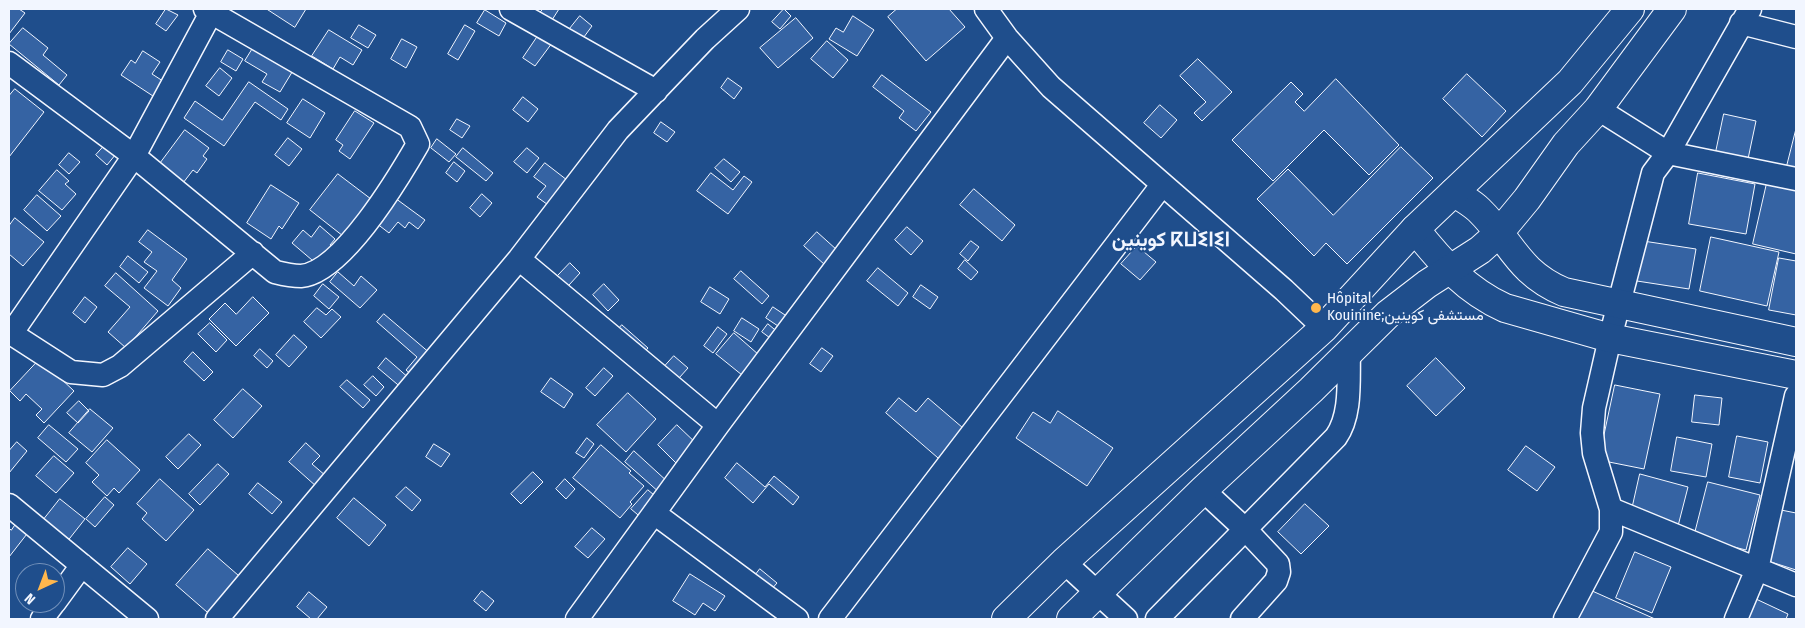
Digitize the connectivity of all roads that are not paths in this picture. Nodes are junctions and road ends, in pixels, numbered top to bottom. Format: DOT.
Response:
graph roads {
  1 [pos="511,9"];
  2 [pos="738,9"];
  3 [pos="986,9"];
  4 [pos="1630,9"];
  5 [pos="1672,9"];
  6 [pos="210,10"];
  7 [pos="1745,16"];
  8 [pos="1796,37"];
  9 [pos="1007,38"];
  10 [pos="9,63"];
  11 [pos="656,91"];
  12 [pos="1598,109"];
  13 [pos="1668,153"];
  14 [pos="134,156"];
  15 [pos="1796,179"];
  16 [pos="1162,185"];
  17 [pos="1454,192"];
  18 [pos="1415,230"];
  19 [pos="1498,234"];
  20 [pos="252,254"];
  21 [pos="518,259"];
  22 [pos="1450,270"];
  23 [pos="1619,303"];
  24 [pos="1324,328"];
  25 [pos="10,333"];
  26 [pos="1610,338"];
  27 [pos="1796,342"];
  28 [pos="1349,352"];
  29 [pos="1796,375"];
  30 [pos="1796,396"];
  31 [pos="718,425"];
  32 [pos="1203,490"];
  33 [pos="9,505"];
  34 [pos="1611,509"];
  35 [pos="654,513"];
  36 [pos="1246,530"];
  37 [pos="1064,562"];
  38 [pos="82,565"];
  39 [pos="1757,568"];
  40 [pos="1796,586"];
  41 [pos="65,589"];
  42 [pos="1098,592"];
  43 [pos="147,619"];
  44 [pos="217,619"];
  45 [pos="577,619"];
  46 [pos="797,619"];
  47 [pos="830,619"];
  48 [pos="1006,619"];
  49 [pos="1071,619"];
  50 [pos="1126,619"];
  51 [pos="1157,619"];
  52 [pos="1242,619"];
  53 [pos="1565,619"];
  54 [pos="1736,619"];
  1 -- 11 [label="street"];
  2 -- 11 [label="street"];
  3 -- 9 [label="street"];
  4 -- 17 [label="main road"];
  5 -- 12 [label="main road"];
  6 -- 14 [label="street"];
  6 -- 20 [label="street"];
  7 -- 8 [label="street"];
  7 -- 13 [label="street"];
  9 -- 16 [label="street"];
  9 -- 31 [label="street"];
  10 -- 14 [label="street"];
  11 -- 21 [label="street"];
  12 -- 13 [label="street"];
  12 -- 19 [label="main road"];
  13 -- 15 [label="street"];
  13 -- 23 [label="street"];
  14 -- 20 [label="street"];
  14 -- 25 [label="street"];
  16 -- 24 [label="street"];
  16 -- 47 [label="street"];
  17 -- 18 [label="main road"];
  17 -- 19 [label="main road"];
  18 -- 22 [label="main road"];
  18 -- 24 [label="main road"];
  19 -- 22 [label="main road"];
  19 -- 23 [label="main road"];
  20 -- 25 [label="street"];
  21 -- 31 [label="street"];
  21 -- 44 [label="street"];
  22 -- 26 [label="main road"];
  22 -- 28 [label="main road"];
  23 -- 26 [label="street"];
  23 -- 27 [label="main road"];
  24 -- 37 [label="main road"];
  26 -- 29 [label="main road"];
  26 -- 34 [label="street"];
  28 -- 32 [label="main road"];
  28 -- 36 [label="street"];
  30 -- 39 [label="street"];
  31 -- 35 [label="street"];
  32 -- 36 [label="street"];
  32 -- 42 [label="main road"];
  33 -- 38 [label="street"];
  34 -- 39 [label="street"];
  34 -- 53 [label="street"];
  35 -- 45 [label="street"];
  35 -- 46 [label="street"];
  36 -- 51 [label="street"];
  36 -- 52 [label="street"];
  37 -- 42 [label="street"];
  37 -- 48 [label="main road"];
  38 -- 41 [label="street"];
  38 -- 43 [label="street"];
  39 -- 40 [label="street"];
  39 -- 54 [label="street"];
  42 -- 49 [label="main road"];
  42 -- 50 [label="street"];
}
